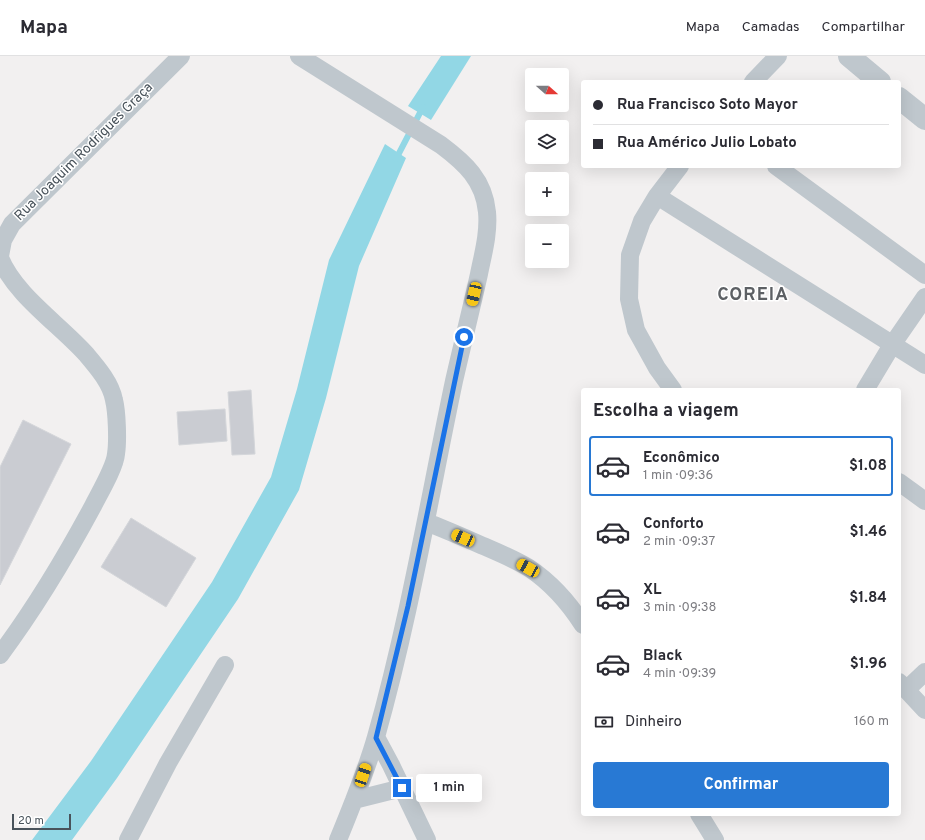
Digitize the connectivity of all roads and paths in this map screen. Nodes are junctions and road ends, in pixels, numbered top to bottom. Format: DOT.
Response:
graph roads {
  1 [pos="181,56"];
  2 [pos="299,56"];
  3 [pos="778,56"];
  4 [pos="849,56"];
  5 [pos="755,80"];
  6 [pos="878,80"];
  7 [pos="901,100"];
  8 [pos="925,119"];
  9 [pos="678,168"];
  10 [pos="779,168"];
  11 [pos="657,196"];
  12 [pos="0,257"];
  13 [pos="925,275"];
  14 [pos="925,297"];
  15 [pos="892,345"];
  16 [pos="925,365"];
  17 [pos="672,388"];
  18 [pos="866,388"];
  19 [pos="901,483"];
  20 [pos="925,501"];
  21 [pos="426,522"];
  22 [pos="581,622"];
  23 [pos="0,655"];
  24 [pos="225,665"];
  25 [pos="925,672"];
  26 [pos="902,686"];
  27 [pos="925,710"];
  28 [pos="376,738"];
  29 [pos="402,788"];
  30 [pos="354,800"];
  31 [pos="700,816"];
  32 [pos="128,840"];
  33 [pos="338,840"];
  34 [pos="427,840"];
  35 [pos="715,840"];
  1 -- 12 [label="street, Rua Joaquim Rodrigues Graça"];
  2 -- 21 [label="street"];
  3 -- 5 [label="street"];
  4 -- 6 [label="street"];
  7 -- 8 [label="street"];
  9 -- 11 [label="street"];
  10 -- 13 [label="street"];
  11 -- 15 [label="street"];
  11 -- 17 [label="street"];
  12 -- 23 [label="street, Rua Joaquim Rodrigues Graça"];
  14 -- 15 [label="street"];
  15 -- 16 [label="street"];
  15 -- 18 [label="street"];
  19 -- 20 [label="street"];
  21 -- 22 [label="street"];
  21 -- 28 [label="street"];
  24 -- 32 [label="street"];
  25 -- 26 [label="street"];
  26 -- 27 [label="street"];
  28 -- 29 [label="street"];
  28 -- 30 [label="street"];
  29 -- 30 [label="street"];
  29 -- 34 [label="street"];
  30 -- 33 [label="street"];
  31 -- 35 [label="street"];
}
